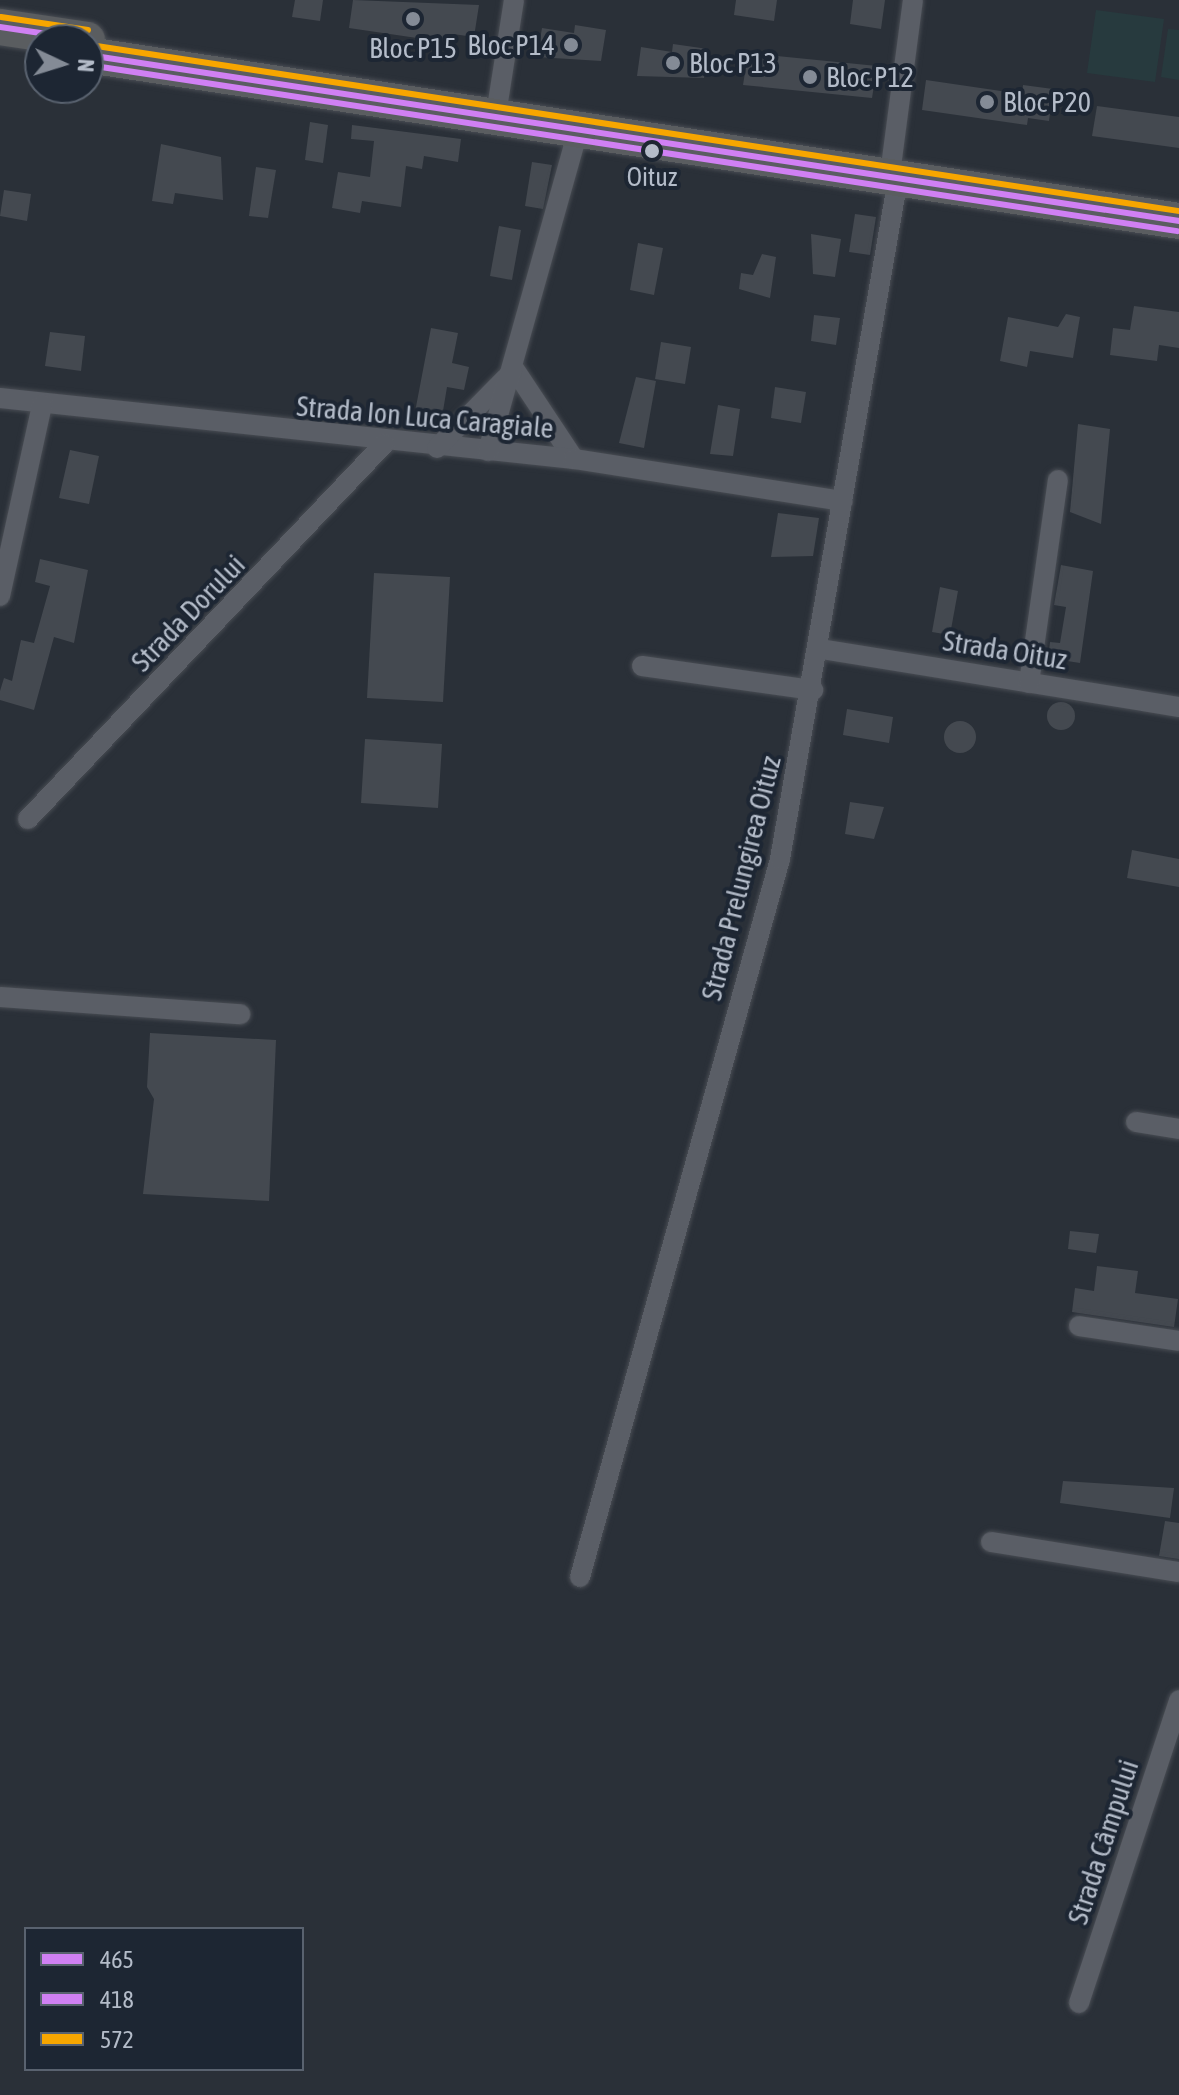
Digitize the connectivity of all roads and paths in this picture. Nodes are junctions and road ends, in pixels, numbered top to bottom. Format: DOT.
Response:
graph roads {
  1 [pos="514,0"];
  2 [pos="913,0"];
  3 [pos="0,27"];
  4 [pos="24,31"];
  5 [pos="0,42"];
  6 [pos="104,42"];
  7 [pos="24,46"];
  8 [pos="104,57"];
  9 [pos="498,102"];
  10 [pos="578,131"];
  11 [pos="895,169"];
  12 [pos="1179,203"];
  13 [pos="1179,221"];
  14 [pos="515,370"];
  15 [pos="0,398"];
  16 [pos="42,405"];
  17 [pos="384,444"];
  18 [pos="437,448"];
  19 [pos="488,451"];
  20 [pos="574,459"];
  21 [pos="1058,480"];
  22 [pos="843,501"];
  23 [pos="0,596"];
  24 [pos="821,649"];
  25 [pos="642,666"];
  26 [pos="1029,683"];
  27 [pos="813,690"];
  28 [pos="1179,707"];
  29 [pos="28,819"];
  30 [pos="0,997"];
  31 [pos="240,1014"];
  32 [pos="1136,1122"];
  33 [pos="1179,1129"];
  34 [pos="1079,1326"];
  35 [pos="1179,1341"];
  36 [pos="991,1542"];
  37 [pos="1179,1572"];
  38 [pos="580,1577"];
  39 [pos="1179,1700"];
  40 [pos="1079,2003"];
  1 -- 9 [label="street"];
  2 -- 11 [label="street, Strada Prelungirea Oituz"];
  3 -- 4 [label="highway"];
  5 -- 7 [label="highway"];
  6 -- 9 [label="highway"];
  8 -- 10 [label="highway"];
  9 -- 11 [label="highway"];
  10 -- 11 [label="highway"];
  10 -- 14 [label="street"];
  11 -- 12 [label="highway"];
  11 -- 13 [label="highway"];
  11 -- 22 [label="street, Strada Prelungirea Oituz"];
  14 -- 18 [label="street"];
  14 -- 19 [label="street"];
  14 -- 20 [label="street"];
  15 -- 16 [label="street, Strada Ion Luca Caragiale"];
  16 -- 17 [label="street, Strada Ion Luca Caragiale"];
  16 -- 23 [label="street"];
  17 -- 18 [label="street, Strada Ion Luca Caragiale"];
  17 -- 29 [label="street, Strada Dorului"];
  18 -- 19 [label="street, Strada Ion Luca Caragiale"];
  19 -- 20 [label="street, Strada Ion Luca Caragiale"];
  20 -- 22 [label="street, Strada Ion Luca Caragiale"];
  21 -- 26 [label="street"];
  22 -- 24 [label="street, Strada Prelungirea Oituz"];
  24 -- 26 [label="street, Strada Oituz"];
  24 -- 27 [label="street, Strada Prelungirea Oituz"];
  25 -- 27 [label="street"];
  26 -- 28 [label="street, Strada Oituz"];
  27 -- 38 [label="street, Strada Prelungirea Oituz"];
  30 -- 31 [label="street"];
  32 -- 33 [label="street"];
  34 -- 35 [label="street"];
  36 -- 37 [label="street"];
  39 -- 40 [label="street, Strada Câmpului"];
}
